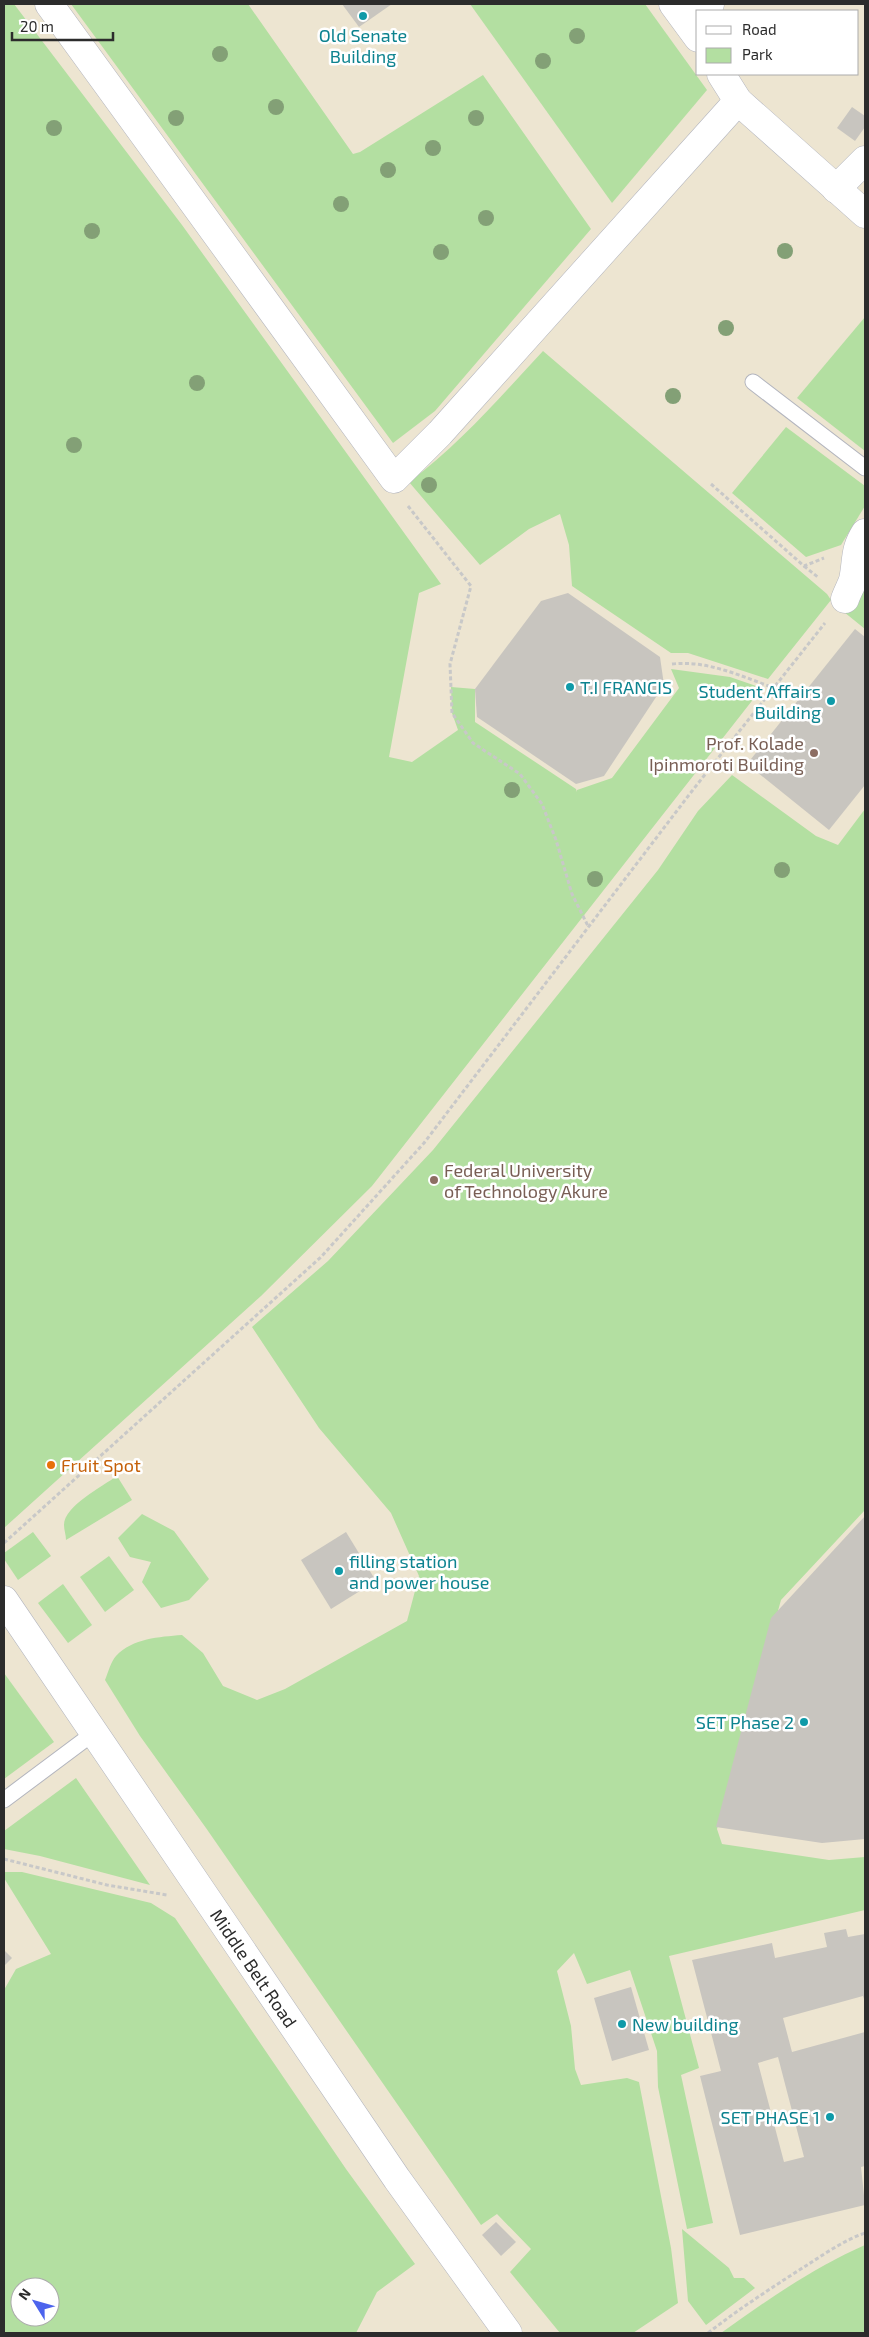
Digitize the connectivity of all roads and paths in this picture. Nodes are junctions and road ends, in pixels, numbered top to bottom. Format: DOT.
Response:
graph roads {
  1 [pos="49,4"];
  2 [pos="722,75"];
  3 [pos="738,101"];
  4 [pos="865,160"];
  5 [pos="836,189"];
  6 [pos="865,214"];
  7 [pos="752,382"];
  8 [pos="865,468"];
  9 [pos="394,479"];
  10 [pos="711,484"];
  11 [pos="862,538"];
  12 [pos="845,599"];
  13 [pos="672,664"];
  14 [pos="774,688"];
  15 [pos="588,926"];
  16 [pos="4,1543"];
  17 [pos="4,1600"];
  18 [pos="95,1732"];
  19 [pos="4,1800"];
  20 [pos="4,1859"];
  21 [pos="167,1895"];
  22 [pos="865,2233"];
  23 [pos="508,2333"];
  24 [pos="708,2333"];
  1 -- 9 [label="street"];
  2 -- 3 [label="street"];
  3 -- 5 [label="street"];
  3 -- 9 [label="street"];
  4 -- 5 [label="street"];
  5 -- 6 [label="street"];
  7 -- 8 [label="lane"];
  9 -- 15 [label="path"];
  10 -- 11 [label="path"];
  11 -- 12 [label="street"];
  12 -- 14 [label="path"];
  13 -- 14 [label="path"];
  14 -- 15 [label="path"];
  15 -- 16 [label="path"];
  17 -- 18 [label="street, Middle Belt Road"];
  18 -- 19 [label="lane"];
  18 -- 23 [label="street, Middle Belt Road"];
  20 -- 21 [label="path"];
  22 -- 24 [label="path"];
}
